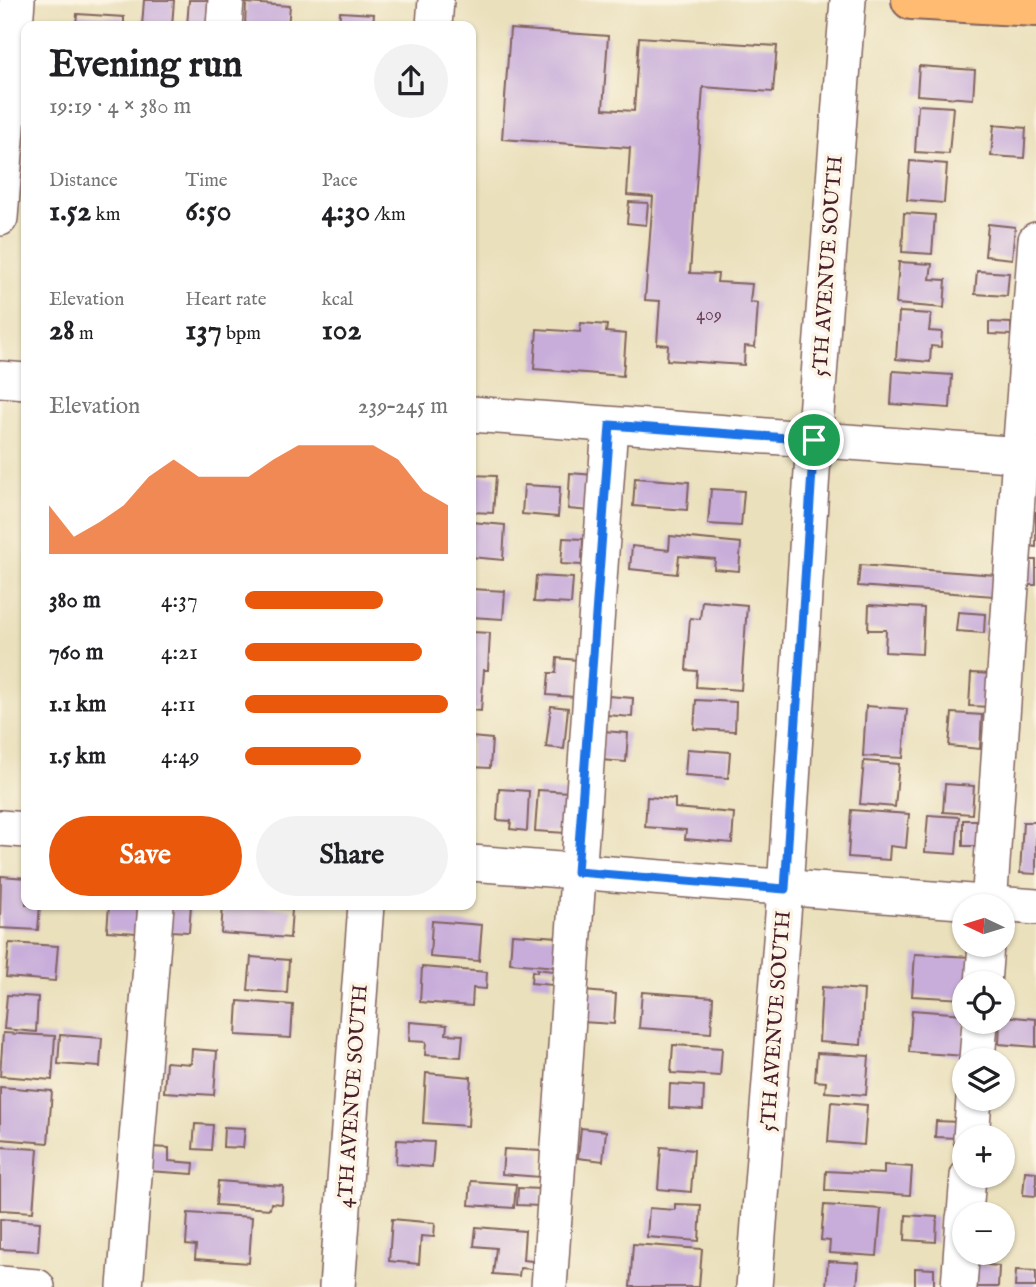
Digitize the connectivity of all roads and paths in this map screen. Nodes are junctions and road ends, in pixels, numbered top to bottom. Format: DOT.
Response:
graph roads {
  1 [pos="17,0"];
  2 [pos="226,0"];
  3 [pos="436,0"];
  4 [pos="848,0"];
  5 [pos="911,0"];
  6 [pos="1036,7"];
  7 [pos="224,21"];
  8 [pos="434,21"];
  9 [pos="0,218"];
  10 [pos="1036,240"];
  11 [pos="0,379"];
  12 [pos="21,381"];
  13 [pos="476,414"];
  14 [pos="610,425"];
  15 [pos="814,440"];
  16 [pos="1028,455"];
  17 [pos="0,828"];
  18 [pos="21,830"];
  19 [pos="476,863"];
  20 [pos="577,872"];
  21 [pos="785,889"];
  22 [pos="991,894"];
  23 [pos="952,902"];
  24 [pos="1015,907"];
  25 [pos="1036,908"];
  26 [pos="156,910"];
  27 [pos="366,910"];
  28 [pos="961,1265"];
  29 [pos="0,1284"];
  30 [pos="37,1287"];
  31 [pos="125,1287"];
  32 [pos="337,1287"];
  33 [pos="549,1287"];
  34 [pos="754,1287"];
  35 [pos="959,1287"];
  1 -- 9 [label="street"];
  2 -- 7 [label="street"];
  3 -- 8 [label="street"];
  4 -- 15 [label="street, 5TH AVENUE SOUTH"];
  5 -- 6 [label="main road"];
  10 -- 16 [label="street"];
  11 -- 12 [label="street"];
  13 -- 14 [label="street"];
  14 -- 15 [label="street"];
  14 -- 20 [label="street"];
  15 -- 16 [label="street"];
  15 -- 21 [label="street, 5TH AVENUE SOUTH"];
  16 -- 22 [label="street"];
  17 -- 18 [label="street"];
  19 -- 20 [label="street"];
  20 -- 21 [label="street"];
  20 -- 33 [label="street"];
  21 -- 23 [label="street"];
  21 -- 34 [label="street, 5TH AVENUE SOUTH"];
  24 -- 25 [label="street"];
  26 -- 31 [label="street"];
  27 -- 32 [label="street, 4TH AVENUE SOUTH"];
  28 -- 35 [label="street"];
  29 -- 30 [label="street"];
}
